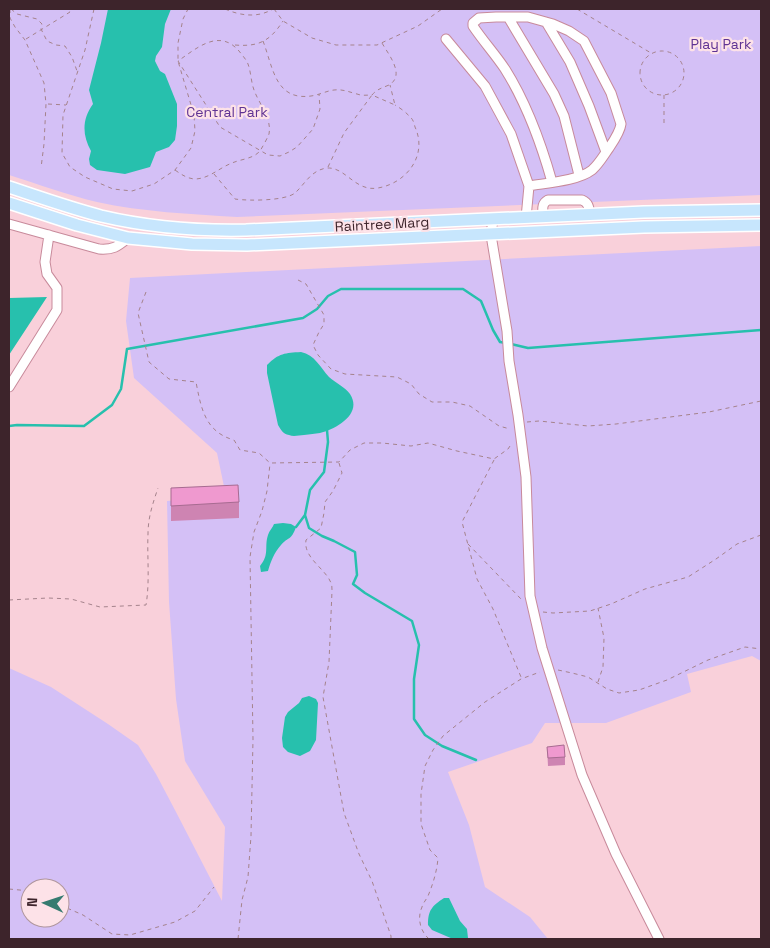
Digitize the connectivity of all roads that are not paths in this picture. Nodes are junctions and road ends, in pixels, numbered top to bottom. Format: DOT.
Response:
graph roads {
  1 [pos="508,17"];
  2 [pos="546,22"];
  3 [pos="446,39"];
  4 [pos="606,152"];
  5 [pos="579,176"];
  6 [pos="552,182"];
  7 [pos="529,186"];
  8 [pos="9,187"];
  9 [pos="9,203"];
  10 [pos="761,210"];
  11 [pos="590,215"];
  12 [pos="543,217"];
  13 [pos="526,218"];
  14 [pos="493,219"];
  15 [pos="9,224"];
  16 [pos="761,225"];
  17 [pos="491,234"];
  18 [pos="49,235"];
  19 [pos="128,238"];
  20 [pos="9,387"];
  21 [pos="659,939"];
  1 -- 2 [label="street"];
  1 -- 5 [label="street"];
  1 -- 6 [label="street"];
  2 -- 4 [label="street"];
  2 -- 4 [label="street"];
  3 -- 7 [label="street"];
  4 -- 5 [label="street"];
  5 -- 6 [label="street"];
  6 -- 7 [label="street"];
  7 -- 13 [label="street"];
  8 -- 14 [label="main road, Raintree Marg"];
  9 -- 19 [label="main road, Raintree Marg"];
  10 -- 11 [label="main road, Raintree Marg"];
  11 -- 12 [label="main road, Raintree Marg"];
  11 -- 12 [label="street"];
  12 -- 13 [label="main road, Raintree Marg"];
  13 -- 14 [label="main road, Raintree Marg"];
  14 -- 17 [label="street"];
  15 -- 18 [label="street"];
  16 -- 17 [label="main road, Raintree Marg"];
  17 -- 19 [label="main road, Raintree Marg"];
  17 -- 21 [label="street"];
  18 -- 19 [label="street"];
  18 -- 20 [label="street"];
}
